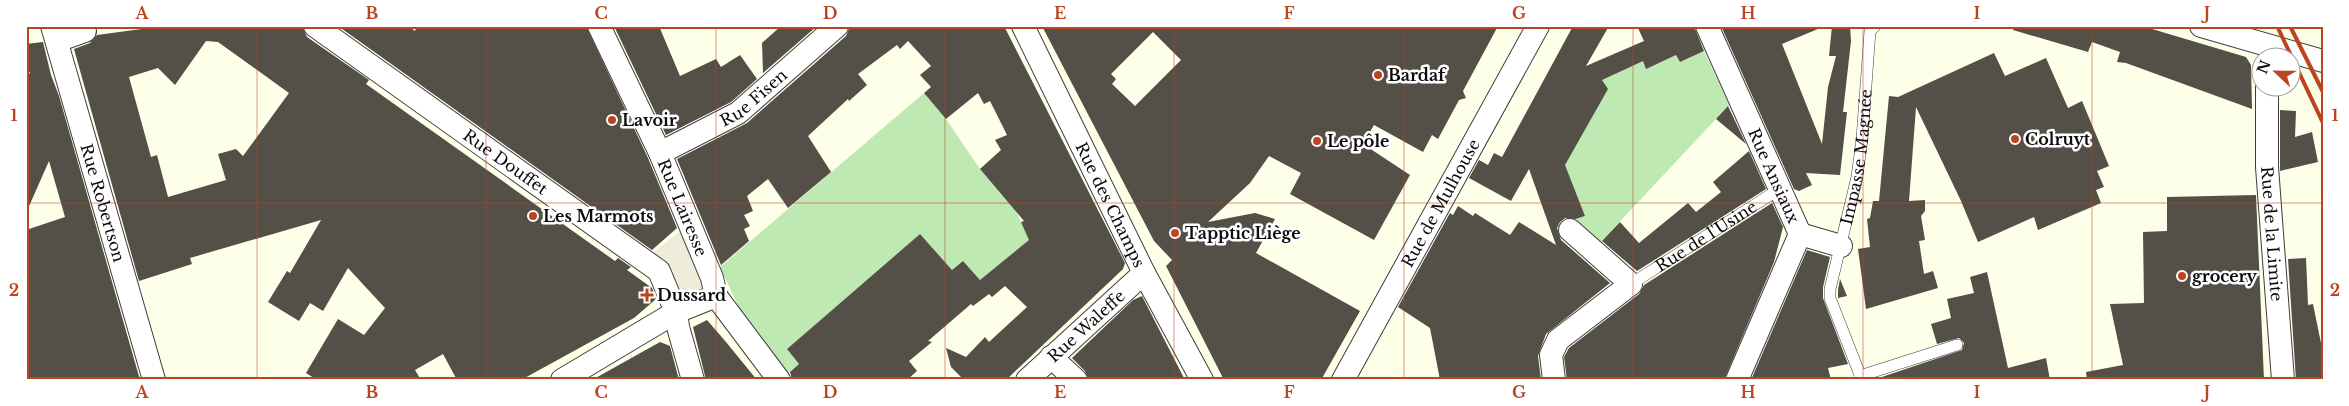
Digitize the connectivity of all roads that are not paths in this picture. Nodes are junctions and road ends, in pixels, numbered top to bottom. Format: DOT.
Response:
graph roads {
  1 [pos="315,26"];
  2 [pos="599,26"];
  3 [pos="1023,26"];
  4 [pos="1538,26"];
  5 [pos="1707,26"];
  6 [pos="1874,26"];
  7 [pos="2201,26"];
  8 [pos="85,31"];
  9 [pos="55,33"];
  10 [pos="829,34"];
  11 [pos="2257,48"];
  12 [pos="1861,54"];
  13 [pos="2302,58"];
  14 [pos="2323,61"];
  15 [pos="2267,98"];
  16 [pos="660,153"];
  17 [pos="1780,188"];
  18 [pos="1570,230"];
  19 [pos="1800,234"];
  20 [pos="1838,245"];
  21 [pos="1144,273"];
  22 [pos="1630,284"];
  23 [pos="716,296"];
  24 [pos="676,312"];
  25 [pos="1957,345"];
  26 [pos="1051,357"];
  27 [pos="1861,378"];
  28 [pos="154,380"];
  29 [pos="562,380"];
  30 [pos="693,380"];
  31 [pos="779,380"];
  32 [pos="1027,380"];
  33 [pos="1076,380"];
  34 [pos="1202,380"];
  35 [pos="1343,380"];
  36 [pos="1554,380"];
  37 [pos="1737,380"];
  38 [pos="2282,380"];
  1 -- 24 [label="street, Rue Douffet"];
  2 -- 16 [label="street, Rue Lairesse"];
  3 -- 21 [label="street, Rue des Champs"];
  4 -- 35 [label="street, Rue de Mulhouse"];
  5 -- 17 [label="street, Rue Ansiaux"];
  6 -- 20 [label="lane, Impasse Magnée"];
  7 -- 11 [label="street"];
  8 -- 9 [label="street"];
  9 -- 28 [label="street, Rue Robertson"];
  10 -- 16 [label="street, Rue Fisen"];
  12 -- 20 [label="lane"];
  13 -- 14 [label="street"];
  15 -- 38 [label="street, Rue de la Limite"];
  16 -- 23 [label="street, Rue Lairesse"];
  17 -- 19 [label="street, Rue Ansiaux"];
  17 -- 22 [label="lane, Rue de l'Usine"];
  18 -- 22 [label="street"];
  19 -- 20 [label="street, Impasse Magnée"];
  19 -- 37 [label="street, Rue Ansiaux"];
  20 -- 27 [label="lane"];
  21 -- 26 [label="street, Rue Waleffe"];
  21 -- 34 [label="street, Rue des Champs"];
  22 -- 36 [label="street, Rue de l'Usine"];
  23 -- 24 [label="street"];
  23 -- 31 [label="street, Rue Lairesse"];
  24 -- 29 [label="street"];
  24 -- 30 [label="street, Rue Douffet"];
  25 -- 27 [label="lane"];
  26 -- 32 [label="street, Rue Waleffe"];
  26 -- 33 [label="street"];
}
